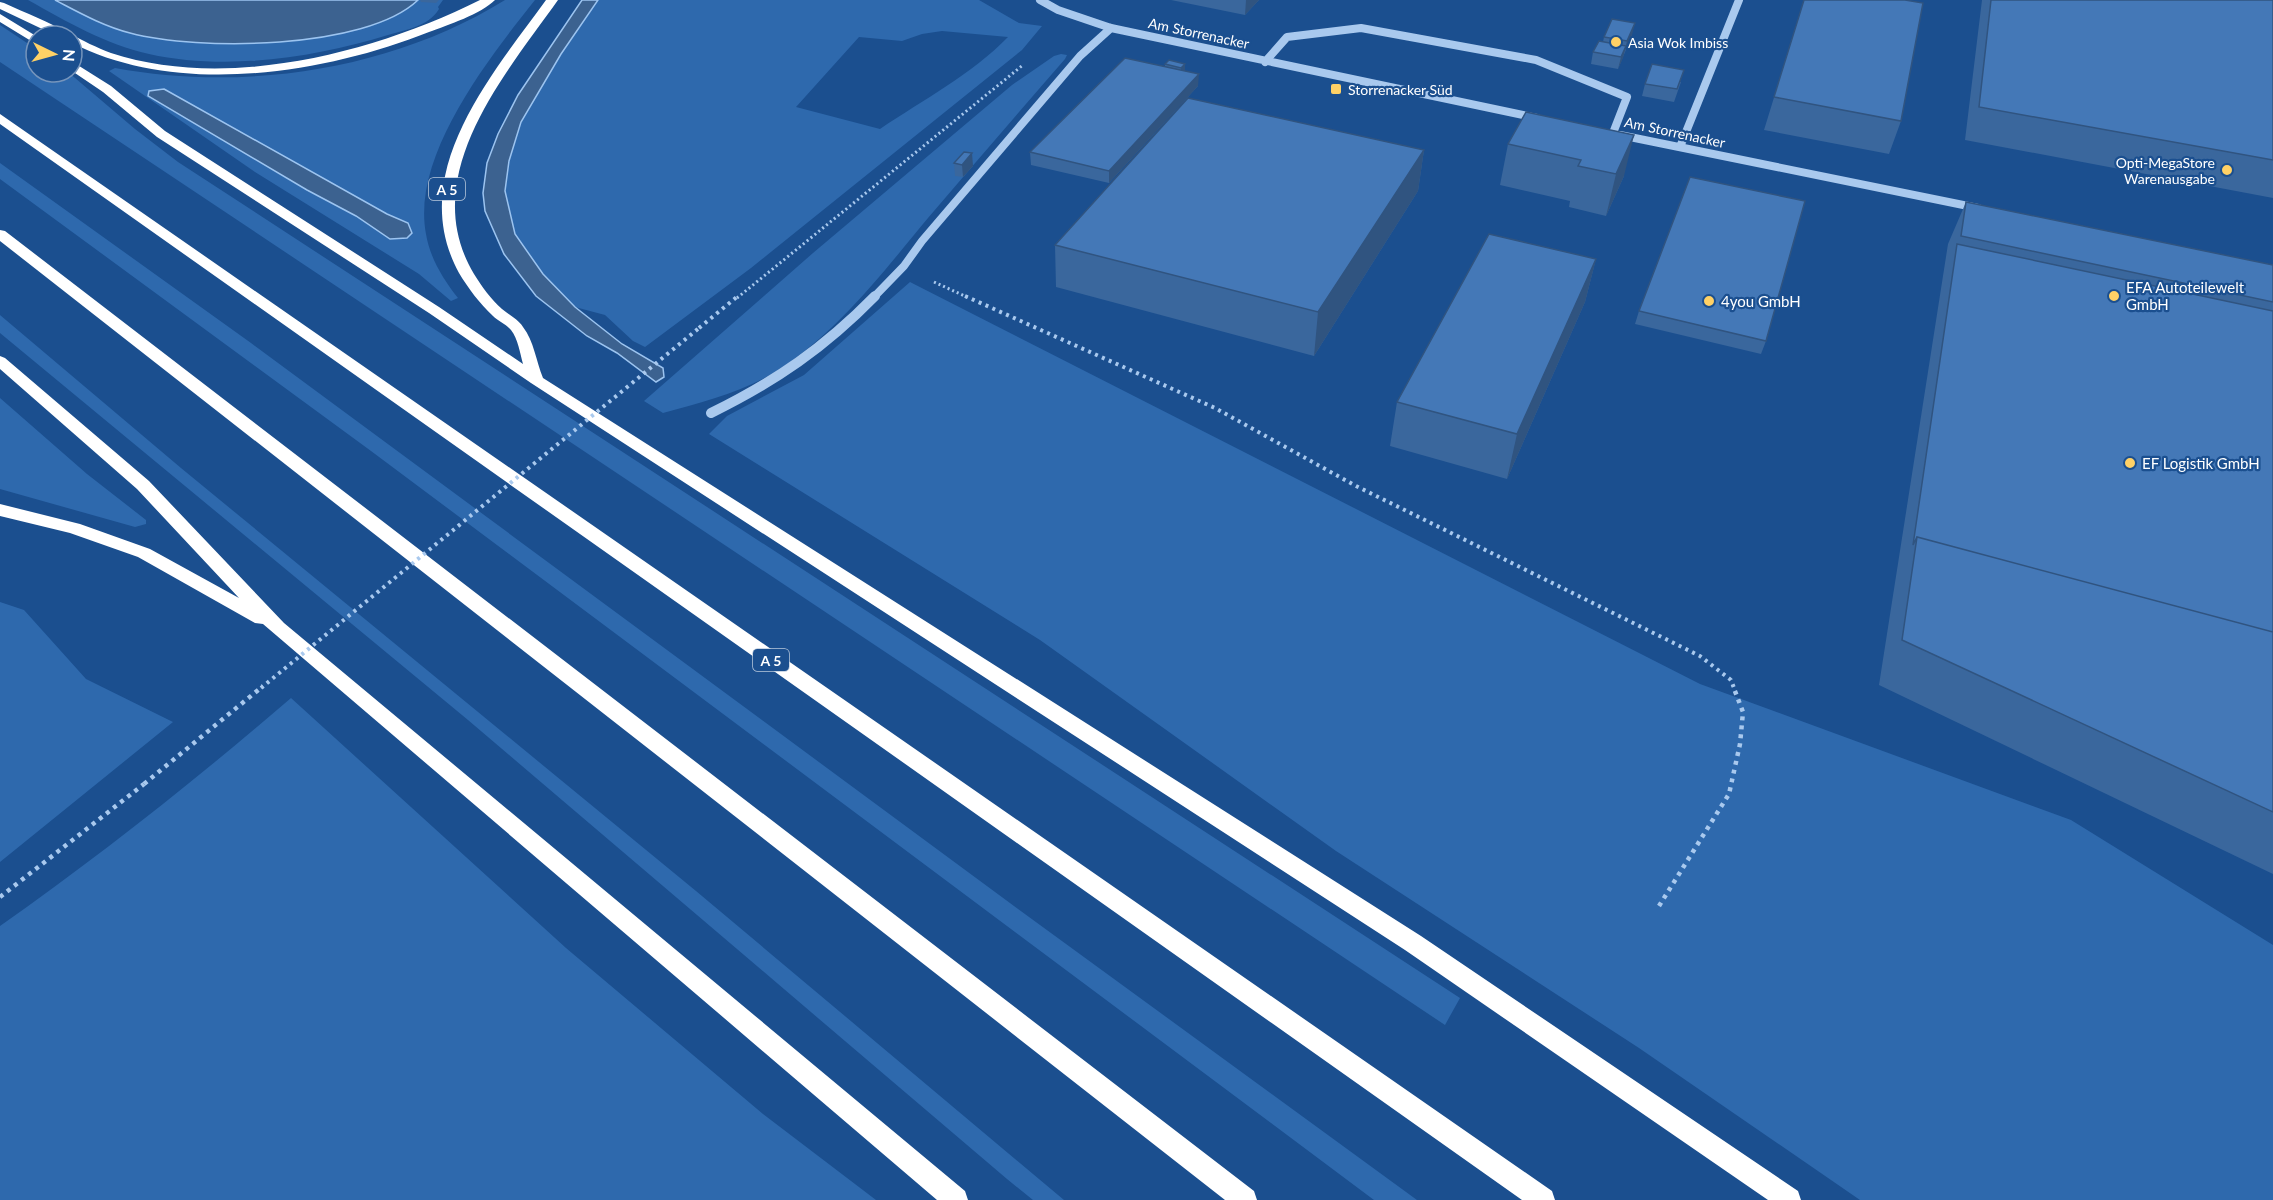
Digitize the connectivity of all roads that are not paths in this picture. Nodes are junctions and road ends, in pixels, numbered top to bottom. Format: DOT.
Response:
graph roads {
  1 [pos="489,0"];
  2 [pos="552,0"];
  3 [pos="1040,0"];
  4 [pos="1739,0"];
  5 [pos="0,5"];
  6 [pos="0,17"];
  7 [pos="40,24"];
  8 [pos="1111,28"];
  9 [pos="24,33"];
  10 [pos="84,44"];
  11 [pos="1265,62"];
  12 [pos="84,74"];
  13 [pos="0,118"];
  14 [pos="1542,119"];
  15 [pos="1601,131"];
  16 [pos="1613,133"];
  17 [pos="1680,147"];
  18 [pos="1992,211"];
  19 [pos="0,234"];
  20 [pos="0,361"];
  21 [pos="536,380"];
  22 [pos="711,413"];
  23 [pos="0,510"];
  24 [pos="278,628"];
  25 [pos="956,1200"];
  26 [pos="1245,1200"];
  27 [pos="1543,1200"];
  28 [pos="1790,1200"];
  1 -- 10 [label="highway"];
  2 -- 21 [label="highway, A 5"];
  3 -- 8 [label="street, Am Storrenacker"];
  4 -- 17 [label="street"];
  5 -- 7 [label="highway"];
  6 -- 9 [label="highway"];
  8 -- 11 [label="street, Am Storrenacker"];
  8 -- 22 [label="street"];
  11 -- 14 [label="street, Am Storrenacker"];
  11 -- 16 [label="street"];
  12 -- 21 [label="highway"];
  13 -- 27 [label="highway, A 5"];
  15 -- 16 [label="street, Am Storrenacker"];
  16 -- 17 [label="street, Am Storrenacker"];
  17 -- 18 [label="street, Am Storrenacker"];
  19 -- 26 [label="highway"];
  20 -- 24 [label="highway"];
  21 -- 28 [label="highway"];
  23 -- 24 [label="highway"];
  24 -- 25 [label="highway"];
}
